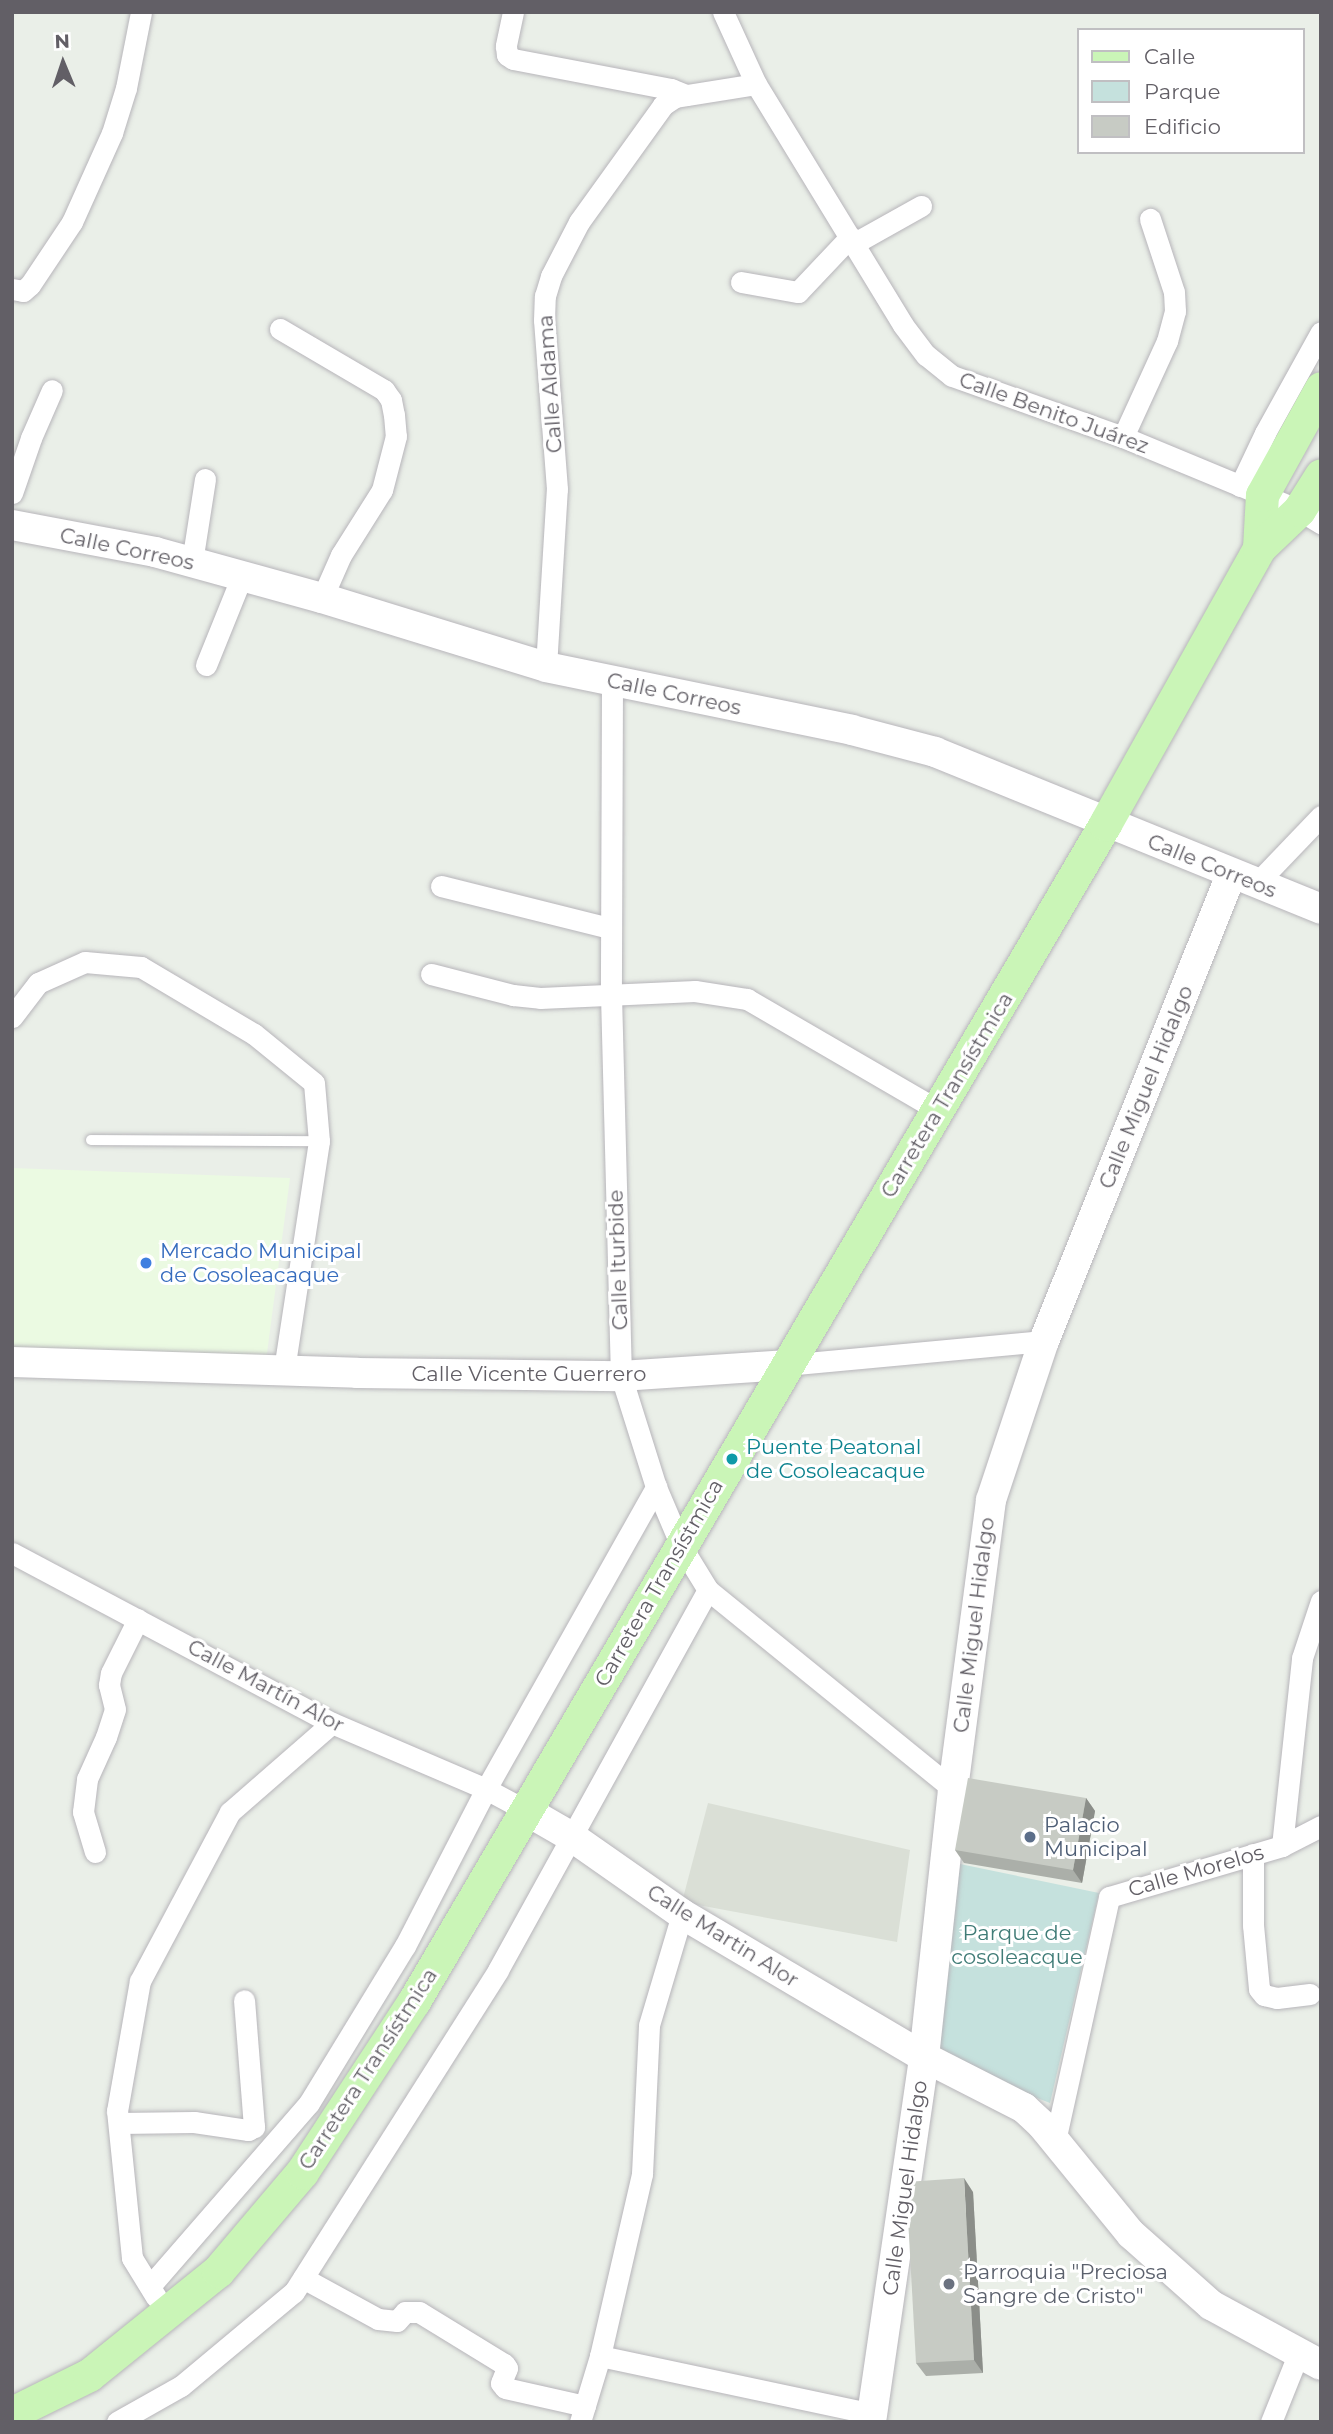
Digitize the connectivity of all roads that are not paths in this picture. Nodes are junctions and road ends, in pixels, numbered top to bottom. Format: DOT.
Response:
graph roads {
  1 [pos="141,12"];
  2 [pos="513,12"];
  3 [pos="723,12"];
  4 [pos="756,84"];
  5 [pos="686,95"];
  6 [pos="920,206"];
  7 [pos="1150,219"];
  8 [pos="852,241"];
  9 [pos="741,282"];
  10 [pos="12,289"];
  11 [pos="280,330"];
  12 [pos="1321,332"];
  13 [pos="1321,387"];
  14 [pos="52,390"];
  15 [pos="1122,437"];
  16 [pos="1321,475"];
  17 [pos="205,479"];
  18 [pos="1251,491"];
  19 [pos="12,493"];
  20 [pos="1315,519"];
  21 [pos="12,525"];
  22 [pos="1259,548"];
  23 [pos="192,562"];
  24 [pos="242,576"];
  25 [pos="323,598"];
  26 [pos="206,665"];
  27 [pos="546,667"];
  28 [pos="612,681"];
  29 [pos="1321,816"];
  30 [pos="1105,824"];
  31 [pos="1244,879"];
  32 [pos="441,886"];
  33 [pos="1321,909"];
  34 [pos="610,928"];
  35 [pos="431,974"];
  36 [pos="611,995"];
  37 [pos="12,1017"];
  38 [pos="938,1110"];
  39 [pos="91,1140"];
  40 [pos="319,1141"];
  41 [pos="1044,1341"];
  42 [pos="12,1362"];
  43 [pos="785,1365"];
  44 [pos="284,1370"];
  45 [pos="621,1376"];
  46 [pos="656,1487"];
  47 [pos="681,1546"];
  48 [pos="12,1553"];
  49 [pos="708,1590"];
  50 [pos="1321,1601"];
  51 [pos="138,1619"];
  52 [pos="332,1723"];
  53 [pos="486,1789"];
  54 [pos="953,1789"];
  55 [pos="525,1810"];
  56 [pos="1321,1826"];
  57 [pos="572,1837"];
  58 [pos="1282,1846"];
  59 [pos="95,1852"];
  60 [pos="1254,1854"];
  61 [pos="682,1914"];
  62 [pos="1310,1994"];
  63 [pos="244,2000"];
  64 [pos="924,2057"];
  65 [pos="118,2123"];
  66 [pos="1055,2141"];
  67 [pos="303,2278"];
  68 [pos="158,2299"];
  69 [pos="600,2356"];
  70 [pos="1310,2360"];
  71 [pos="13,2412"];
  72 [pos="582,2414"];
  73 [pos="872,2418"];
  74 [pos="117,2422"];
  75 [pos="1271,2422"];
  1 -- 10 [label="street"];
  2 -- 5 [label="street"];
  3 -- 4 [label="street, Calle Benito Juárez"];
  4 -- 5 [label="street, Calle Aldama"];
  4 -- 8 [label="street, Calle Benito Juárez"];
  5 -- 27 [label="street, Calle Aldama"];
  6 -- 8 [label="street"];
  7 -- 15 [label="street"];
  8 -- 9 [label="street"];
  8 -- 15 [label="street, Calle Benito Juárez"];
  11 -- 25 [label="street"];
  12 -- 18 [label="street"];
  13 -- 18 [label="main road, Carretera Transístmica"];
  14 -- 19 [label="street"];
  15 -- 18 [label="street, Calle Benito Juárez"];
  16 -- 20 [label="main road, Carretera Transístmica"];
  17 -- 23 [label="street"];
  18 -- 20 [label="street, Calle Benito Juárez"];
  18 -- 22 [label="main road, Carretera Transístmica"];
  20 -- 22 [label="main road, Carretera Transístmica"];
  21 -- 23 [label="main road, Calle Correos"];
  22 -- 30 [label="main road, Carretera Transístmica"];
  23 -- 24 [label="main road, Calle Correos"];
  24 -- 25 [label="main road, Calle Correos"];
  24 -- 26 [label="street"];
  25 -- 27 [label="main road, Calle Correos"];
  27 -- 28 [label="main road, Calle Correos"];
  28 -- 30 [label="main road, Calle Correos"];
  28 -- 34 [label="street, Calle Iturbide"];
  29 -- 31 [label="street"];
  30 -- 31 [label="main road, Calle Correos"];
  30 -- 38 [label="main road, Carretera Transístmica"];
  31 -- 33 [label="main road, Calle Correos"];
  31 -- 41 [label="main road, Calle Miguel Hidalgo"];
  32 -- 34 [label="street"];
  34 -- 36 [label="street, Calle Iturbide"];
  35 -- 36 [label="street"];
  36 -- 38 [label="street"];
  36 -- 45 [label="street, Calle Iturbide"];
  37 -- 40 [label="street"];
  38 -- 43 [label="main road, Carretera Transístmica"];
  39 -- 40 [label="lane"];
  40 -- 44 [label="street"];
  41 -- 43 [label="street, Calle Vicente Guerrero"];
  41 -- 54 [label="main road, Calle Miguel Hidalgo"];
  42 -- 44 [label="main road, Calle Vicente Guerrero"];
  43 -- 45 [label="main road, Calle Vicente Guerrero"];
  43 -- 47 [label="main road, Carretera Transístmica"];
  44 -- 45 [label="main road, Calle Vicente Guerrero"];
  45 -- 46 [label="street, Calle Iturbide"];
  46 -- 47 [label="street, Calle Iturbide"];
  46 -- 53 [label="street"];
  47 -- 49 [label="street, Calle Iturbide"];
  47 -- 55 [label="main road, Carretera Transístmica"];
  48 -- 51 [label="street, Calle Martín Alor"];
  49 -- 54 [label="street, Calle Iturbide"];
  49 -- 57 [label="street"];
  50 -- 58 [label="street"];
  51 -- 52 [label="street, Calle Martín Alor"];
  51 -- 59 [label="street"];
  52 -- 53 [label="street, Calle Martín Alor"];
  52 -- 65 [label="street"];
  53 -- 55 [label="street, Calle Martín Alor"];
  53 -- 68 [label="street"];
  54 -- 64 [label="main road, Calle Miguel Hidalgo"];
  55 -- 57 [label="main road, Calle Martin Alor"];
  55 -- 68 [label="main road, Carretera Transístmica"];
  56 -- 58 [label="street, Calle Morelos"];
  57 -- 61 [label="main road, Calle Martin Alor"];
  57 -- 67 [label="street"];
  58 -- 60 [label="street, Calle Morelos"];
  60 -- 62 [label="street"];
  60 -- 66 [label="street, Calle Morelos"];
  61 -- 64 [label="main road, Calle Martin Alor"];
  61 -- 69 [label="street"];
  63 -- 65 [label="street"];
  64 -- 66 [label="main road, Calle Martin Alor"];
  64 -- 73 [label="main road, Calle Miguel Hidalgo"];
  65 -- 68 [label="street"];
  66 -- 70 [label="main road, Calle Martin Alor"];
  67 -- 72 [label="street"];
  67 -- 74 [label="street"];
  68 -- 71 [label="main road, Carretera Transístmica"];
  69 -- 72 [label="street"];
  69 -- 73 [label="street, Calle Miguel Hidalgo"];
  70 -- 75 [label="street"];
}
